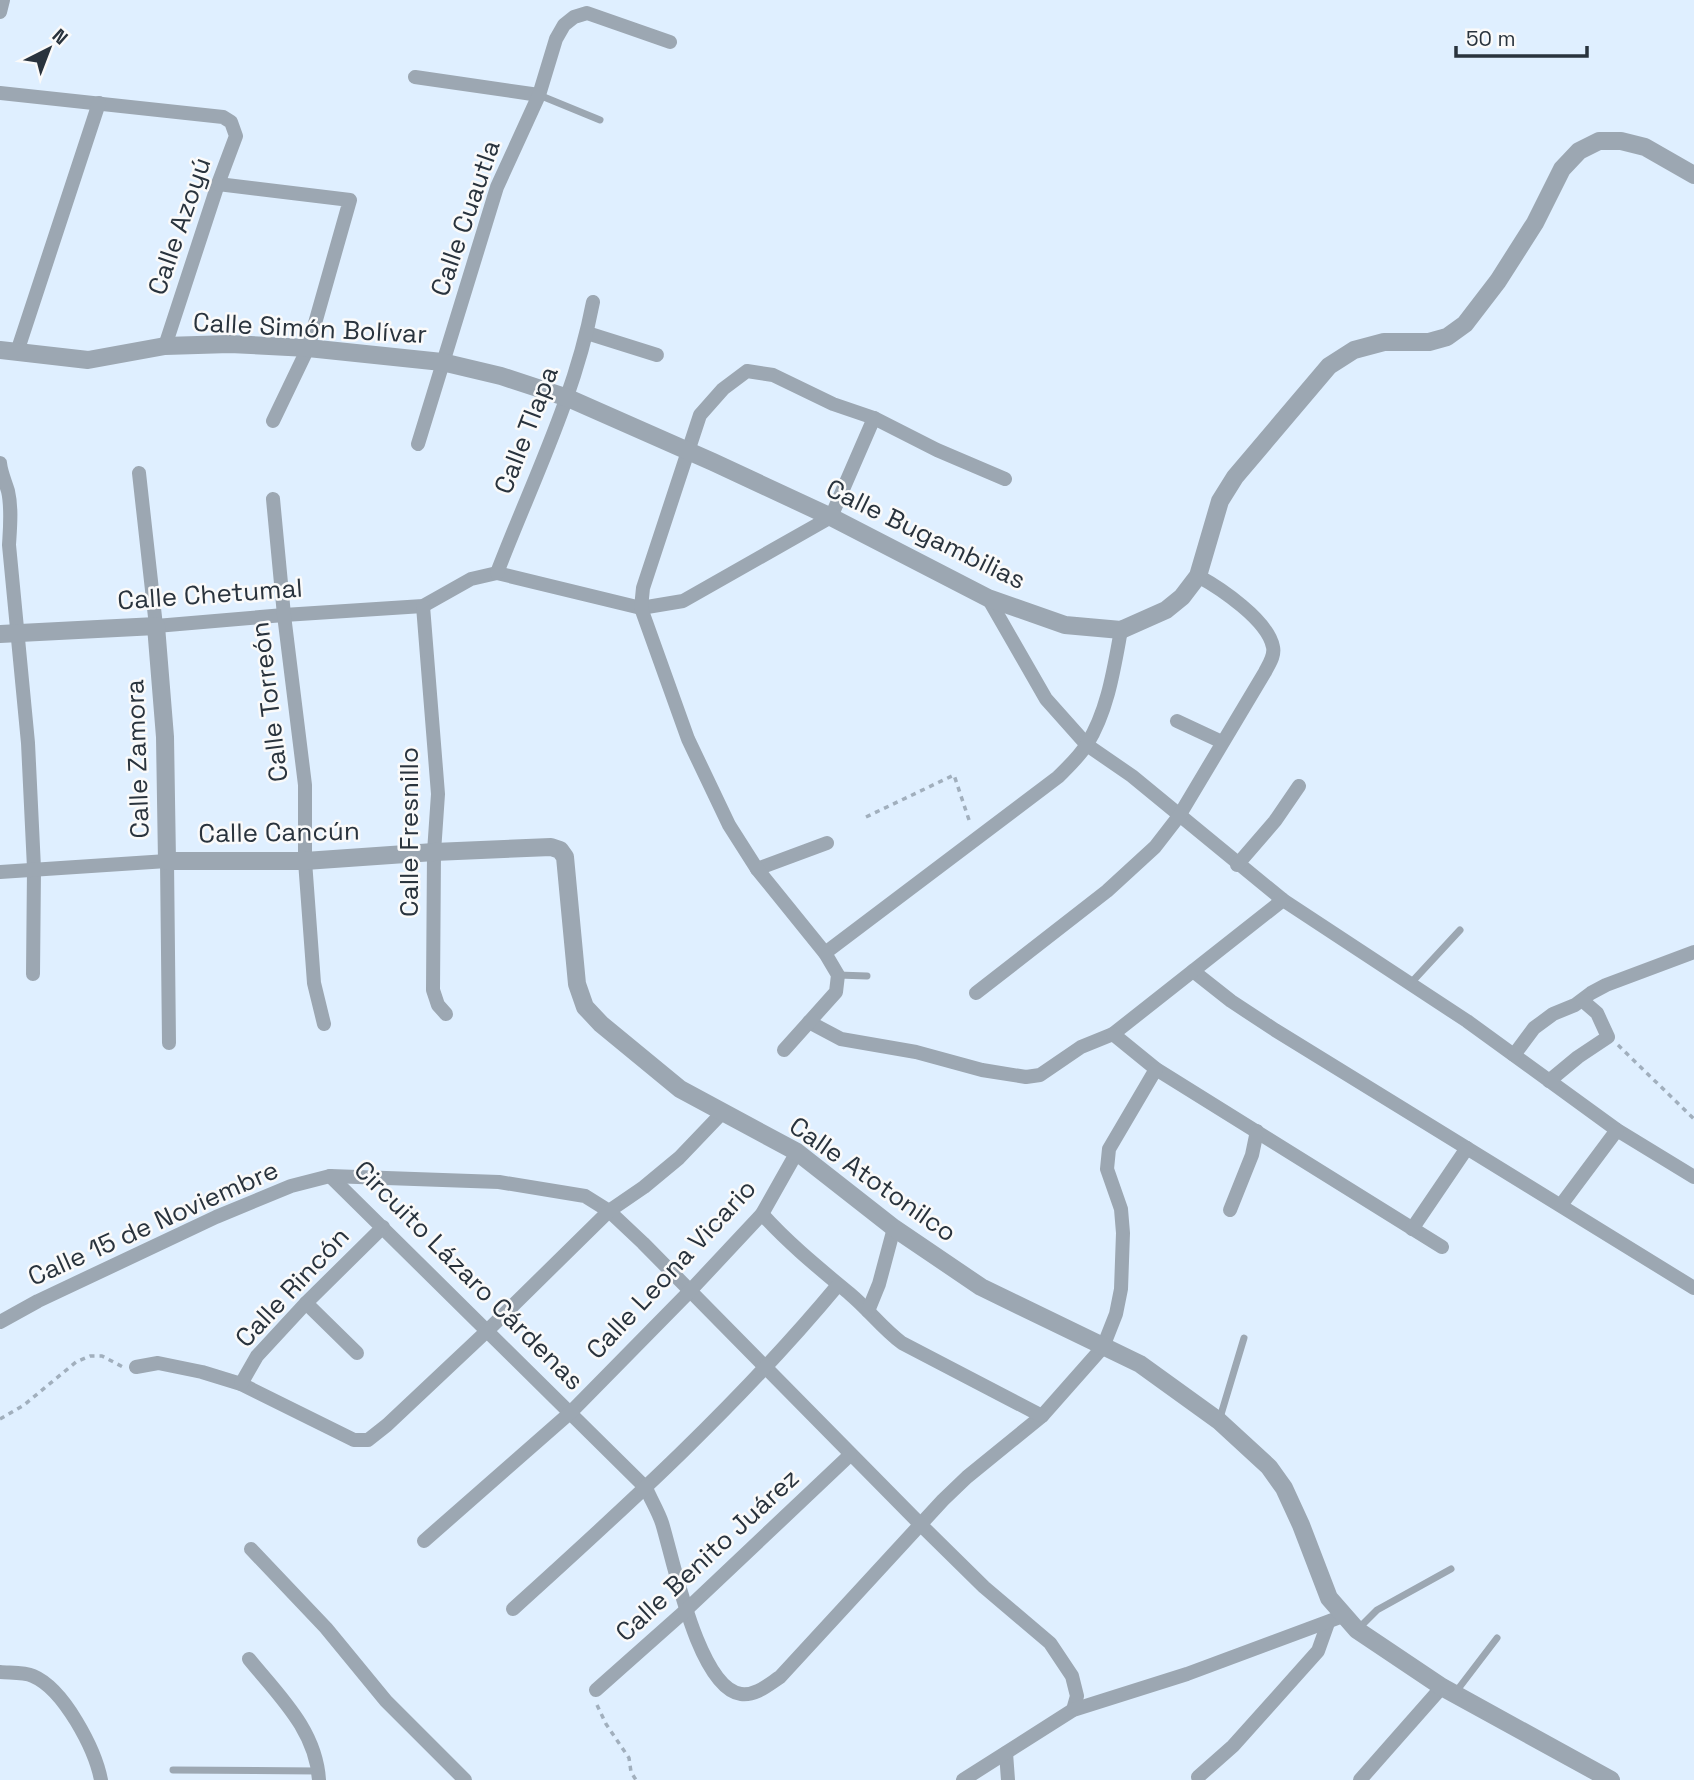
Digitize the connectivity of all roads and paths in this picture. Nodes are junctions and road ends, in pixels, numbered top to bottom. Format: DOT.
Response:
graph roads {
  1 [pos="4,0"];
  2 [pos="0,12"];
  3 [pos="670,42"];
  4 [pos="415,77"];
  5 [pos="0,93"];
  6 [pos="539,95"];
  7 [pos="99,103"];
  8 [pos="600,120"];
  9 [pos="1694,175"];
  10 [pos="218,184"];
  11 [pos="593,302"];
  12 [pos="587,333"];
  13 [pos="165,346"];
  14 [pos="308,348"];
  15 [pos="9,351"];
  16 [pos="657,355"];
  17 [pos="442,362"];
  18 [pos="568,398"];
  19 [pos="874,418"];
  20 [pos="273,421"];
  21 [pos="418,443"];
  22 [pos="687,451"];
  23 [pos="0,463"];
  24 [pos="139,473"];
  25 [pos="1005,479"];
  26 [pos="273,499"];
  27 [pos="831,517"];
  28 [pos="497,573"];
  29 [pos="1198,576"];
  30 [pos="988,598"];
  31 [pos="423,606"];
  32 [pos="641,608"];
  33 [pos="284,615"];
  34 [pos="156,626"];
  35 [pos="1121,630"];
  36 [pos="9,634"];
  37 [pos="1177,721"];
  38 [pos="1222,742"];
  39 [pos="1087,746"];
  40 [pos="1299,786"];
  41 [pos="1179,816"];
  42 [pos="866,817"];
  43 [pos="977,839"];
  44 [pos="827,843"];
  45 [pos="560,850"];
  46 [pos="434,852"];
  47 [pos="167,861"];
  48 [pos="305,861"];
  49 [pos="1237,865"];
  50 [pos="34,868"];
  51 [pos="757,869"];
  52 [pos="0,872"];
  53 [pos="1283,900"];
  54 [pos="1460,930"];
  55 [pos="1694,952"];
  56 [pos="825,953"];
  57 [pos="1193,971"];
  58 [pos="33,974"];
  59 [pos="838,975"];
  60 [pos="867,976"];
  61 [pos="1410,984"];
  62 [pos="976,993"];
  63 [pos="1583,1001"];
  64 [pos="446,1014"];
  65 [pos="809,1022"];
  66 [pos="324,1024"];
  67 [pos="1113,1034"];
  68 [pos="1608,1037"];
  69 [pos="169,1043"];
  70 [pos="784,1050"];
  71 [pos="1514,1055"];
  72 [pos="1156,1069"];
  73 [pos="1549,1081"];
  74 [pos="723,1112"];
  75 [pos="1694,1119"];
  76 [pos="1617,1130"];
  77 [pos="1258,1131"];
  78 [pos="1467,1148"];
  79 [pos="797,1152"];
  80 [pos="330,1176"];
  81 [pos="1694,1177"];
  82 [pos="1561,1205"];
  83 [pos="1230,1209"];
  84 [pos="609,1211"];
  85 [pos="762,1214"];
  86 [pos="383,1227"];
  87 [pos="894,1228"];
  88 [pos="1412,1228"];
  89 [pos="1442,1247"];
  90 [pos="838,1285"];
  91 [pos="1694,1288"];
  92 [pos="689,1292"];
  93 [pos="306,1303"];
  94 [pos="868,1311"];
  95 [pos="0,1322"];
  96 [pos="488,1330"];
  97 [pos="1244,1338"];
  98 [pos="1103,1347"];
  99 [pos="357,1353"];
  100 [pos="136,1367"];
  101 [pos="766,1367"];
  102 [pos="241,1384"];
  103 [pos="570,1412"];
  104 [pos="1042,1416"];
  105 [pos="0,1419"];
  106 [pos="1219,1421"];
  107 [pos="850,1455"];
  108 [pos="646,1488"];
  109 [pos="919,1524"];
  110 [pos="424,1541"];
  111 [pos="251,1549"];
  112 [pos="1451,1569"];
  113 [pos="513,1609"];
  114 [pos="685,1611"];
  115 [pos="1336,1620"];
  116 [pos="1357,1630"];
  117 [pos="1497,1639"];
  118 [pos="249,1659"];
  119 [pos="0,1672"];
  120 [pos="596,1690"];
  121 [pos="1448,1690"];
  122 [pos="1073,1710"];
  123 [pos="1006,1754"];
  124 [pos="173,1770"];
  125 [pos="319,1775"];
  126 [pos="1198,1777"];
  127 [pos="458,1778"];
  128 [pos="102,1780"];
  129 [pos="636,1780"];
  130 [pos="963,1780"];
  131 [pos="1008,1780"];
  132 [pos="1360,1780"];
  133 [pos="1611,1780"];
  1 -- 2 [label="street"];
  3 -- 6 [label="street, Calle Cuautla"];
  4 -- 6 [label="street"];
  5 -- 7 [label="street"];
  6 -- 8 [label="lane"];
  6 -- 17 [label="street, Calle Cuautla"];
  7 -- 10 [label="street, Calle Azoyú"];
  7 -- 15 [label="street"];
  9 -- 29 [label="street, Calle Bugambilias"];
  10 -- 13 [label="street, Calle Azoyú"];
  10 -- 14 [label="street"];
  11 -- 12 [label="street, Calle Tlapa"];
  12 -- 16 [label="street"];
  12 -- 18 [label="street, Calle Tlapa"];
  13 -- 14 [label="street, Calle Simón Bolívar"];
  13 -- 15 [label="street, Calle Simón Bolívar"];
  14 -- 17 [label="street, Calle Simón Bolívar"];
  14 -- 20 [label="street"];
  17 -- 18 [label="street, Calle Simón Bolívar"];
  17 -- 21 [label="street, Calle Cuautla"];
  18 -- 22 [label="street, Calle Simón Bolívar"];
  18 -- 28 [label="street, Calle Tlapa"];
  19 -- 22 [label="street"];
  19 -- 25 [label="street"];
  19 -- 27 [label="street"];
  22 -- 27 [label="street, Calle Bugambilias"];
  22 -- 32 [label="street"];
  23 -- 36 [label="street"];
  24 -- 34 [label="street, Calle Zamora"];
  26 -- 33 [label="street, Calle Torreón"];
  27 -- 30 [label="street, Calle Bugambilias"];
  27 -- 32 [label="street"];
  28 -- 31 [label="street"];
  28 -- 32 [label="street"];
  29 -- 35 [label="street, Calle Bugambilias"];
  29 -- 38 [label="street"];
  30 -- 35 [label="street, Calle Bugambilias"];
  30 -- 39 [label="street"];
  31 -- 33 [label="street, Calle Chetumal"];
  31 -- 46 [label="street, Calle Fresnillo"];
  32 -- 51 [label="street"];
  33 -- 34 [label="street, Calle Chetumal"];
  33 -- 48 [label="street, Calle Torreón"];
  34 -- 36 [label="street, Calle Chetumal"];
  34 -- 47 [label="street, Calle Zamora"];
  35 -- 39 [label="street"];
  36 -- 50 [label="street"];
  37 -- 38 [label="street"];
  38 -- 41 [label="street"];
  39 -- 41 [label="street"];
  39 -- 43 [label="street"];
  40 -- 49 [label="street"];
  41 -- 49 [label="street"];
  41 -- 62 [label="street"];
  42 -- 43 [label="path"];
  43 -- 56 [label="street"];
  44 -- 51 [label="street"];
  45 -- 46 [label="street, Calle Cancún"];
  45 -- 74 [label="street, Calle Atotonilco"];
  46 -- 48 [label="street, Calle Cancún"];
  46 -- 64 [label="street, Calle Fresnillo"];
  47 -- 48 [label="street, Calle Cancún"];
  47 -- 50 [label="street, Calle Cancún"];
  47 -- 69 [label="street, Calle Zamora"];
  48 -- 66 [label="street, Calle Torreón"];
  49 -- 53 [label="street"];
  50 -- 52 [label="street, Calle Cancún"];
  50 -- 58 [label="street"];
  51 -- 56 [label="street"];
  53 -- 57 [label="street"];
  53 -- 61 [label="street"];
  54 -- 61 [label="lane"];
  55 -- 63 [label="street"];
  56 -- 59 [label="street"];
  57 -- 67 [label="street"];
  57 -- 78 [label="street"];
  59 -- 60 [label="lane"];
  59 -- 65 [label="street"];
  61 -- 71 [label="street"];
  63 -- 68 [label="street"];
  63 -- 71 [label="street"];
  65 -- 67 [label="street"];
  65 -- 70 [label="street"];
  67 -- 72 [label="street"];
  68 -- 73 [label="street"];
  68 -- 75 [label="path"];
  71 -- 73 [label="street"];
  72 -- 77 [label="street"];
  72 -- 98 [label="street"];
  73 -- 76 [label="street"];
  74 -- 79 [label="street, Calle Atotonilco"];
  74 -- 84 [label="street"];
  76 -- 81 [label="street"];
  76 -- 82 [label="street"];
  77 -- 83 [label="street"];
  77 -- 88 [label="street"];
  78 -- 82 [label="street"];
  78 -- 88 [label="street"];
  79 -- 85 [label="street, Calle Leona Vicario"];
  79 -- 87 [label="street, Calle Atotonilco"];
  80 -- 84 [label="street, Circuito Lázaro Cárdenas"];
  80 -- 86 [label="street, Circuito Lázaro Cárdenas"];
  80 -- 95 [label="street, Calle 15 de Noviembre"];
  82 -- 91 [label="street"];
  84 -- 92 [label="street, Circuito Lázaro Cárdenas"];
  84 -- 96 [label="street"];
  85 -- 90 [label="street"];
  85 -- 92 [label="street, Calle Leona Vicario"];
  86 -- 93 [label="street, Calle Rincón"];
  86 -- 96 [label="street, Circuito Lázaro Cárdenas"];
  87 -- 94 [label="street"];
  87 -- 98 [label="street, Calle Atotonilco"];
  88 -- 89 [label="street"];
  90 -- 94 [label="street"];
  90 -- 101 [label="street"];
  92 -- 101 [label="street, Circuito Lázaro Cárdenas"];
  92 -- 103 [label="street, Calle Leona Vicario"];
  93 -- 99 [label="street"];
  93 -- 102 [label="street, Calle Rincón"];
  94 -- 104 [label="street"];
  96 -- 102 [label="street"];
  96 -- 103 [label="street, Circuito Lázaro Cárdenas"];
  97 -- 106 [label="lane"];
  98 -- 104 [label="street"];
  98 -- 106 [label="street, Calle Atotonilco"];
  100 -- 102 [label="street"];
  100 -- 105 [label="path"];
  101 -- 107 [label="street, Circuito Lázaro Cárdenas"];
  101 -- 108 [label="street"];
  103 -- 108 [label="street, Circuito Lázaro Cárdenas"];
  103 -- 110 [label="street, Calle Leona Vicario"];
  104 -- 109 [label="street"];
  106 -- 115 [label="street, Calle Atotonilco"];
  107 -- 109 [label="street, Circuito Lázaro Cárdenas"];
  107 -- 114 [label="street, Calle Benito Juárez"];
  108 -- 113 [label="street"];
  108 -- 114 [label="street, Circuito Lázaro Cárdenas"];
  109 -- 114 [label="street, Circuito Lázaro Cárdenas"];
  109 -- 122 [label="street, Circuito Lázaro Cárdenas"];
  111 -- 127 [label="street"];
  112 -- 116 [label="lane"];
  114 -- 120 [label="street, Calle Benito Juárez"];
  115 -- 116 [label="street, Calle Atotonilco"];
  115 -- 122 [label="street"];
  115 -- 126 [label="street"];
  116 -- 121 [label="street, Calle Atotonilco"];
  117 -- 121 [label="lane"];
  118 -- 125 [label="street"];
  119 -- 128 [label="street"];
  120 -- 129 [label="path"];
  121 -- 132 [label="street"];
  121 -- 133 [label="street, Calle Atotonilco"];
  122 -- 123 [label="street"];
  123 -- 130 [label="street"];
  123 -- 131 [label="street"];
  124 -- 125 [label="lane"];
}
